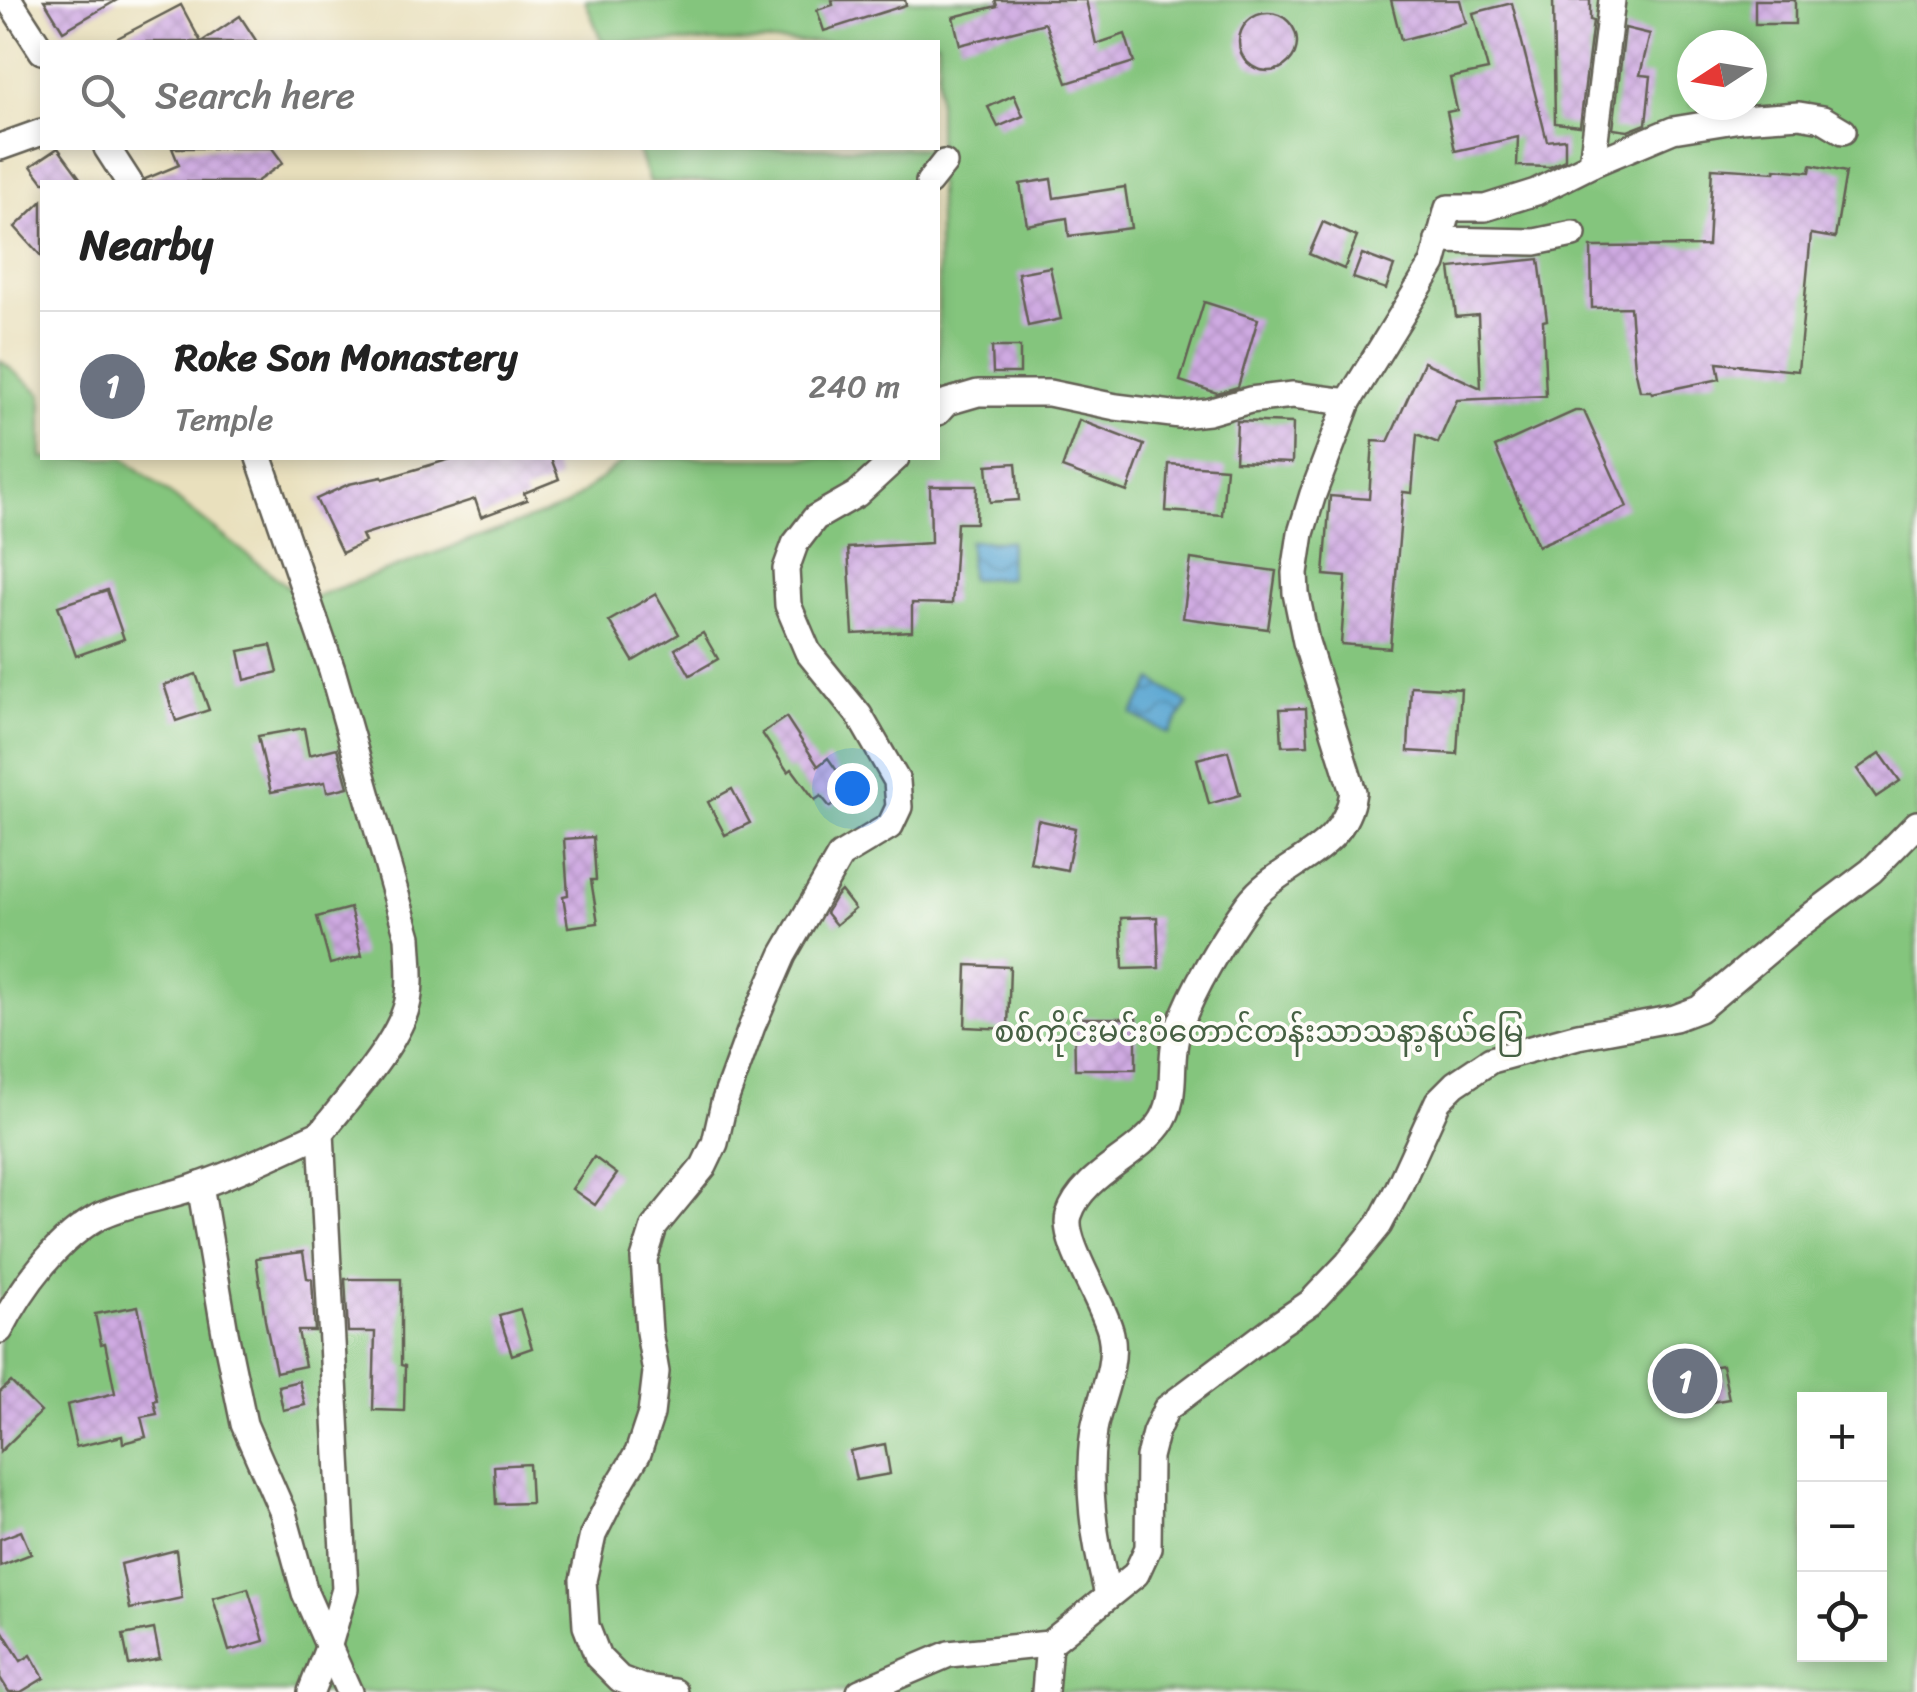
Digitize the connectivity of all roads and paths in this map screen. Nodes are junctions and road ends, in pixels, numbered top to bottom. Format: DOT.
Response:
graph roads {
  1 [pos="9,0"];
  2 [pos="1612,0"];
  3 [pos="40,48"];
  4 [pos="1843,131"];
  5 [pos="40,133"];
  6 [pos="0,147"];
  7 [pos="108,150"];
  8 [pos="1592,164"];
  9 [pos="128,180"];
  10 [pos="1573,234"];
  11 [pos="1438,240"];
  12 [pos="1348,402"];
  13 [pos="940,408"];
  14 [pos="261,460"];
  15 [pos="894,460"];
  16 [pos="1917,824"];
  17 [pos="320,1133"];
  18 [pos="200,1185"];
  19 [pos="0,1330"];
  20 [pos="1108,1595"];
  21 [pos="1049,1644"];
  22 [pos="328,1648"];
  23 [pos="311,1692"];
  24 [pos="349,1692"];
  25 [pos="676,1692"];
  26 [pos="860,1692"];
  27 [pos="1044,1692"];
  1 -- 3 [label="street"];
  2 -- 8 [label="street"];
  4 -- 8 [label="street"];
  5 -- 6 [label="street"];
  7 -- 9 [label="street"];
  8 -- 11 [label="street"];
  10 -- 11 [label="street"];
  11 -- 12 [label="street"];
  12 -- 13 [label="street"];
  12 -- 20 [label="street"];
  14 -- 17 [label="street"];
  15 -- 25 [label="street"];
  16 -- 20 [label="street"];
  17 -- 18 [label="street"];
  17 -- 22 [label="street"];
  18 -- 19 [label="street"];
  18 -- 22 [label="street"];
  20 -- 21 [label="street"];
  21 -- 26 [label="street"];
  21 -- 27 [label="street"];
  22 -- 23 [label="street"];
  22 -- 24 [label="street"];
}
